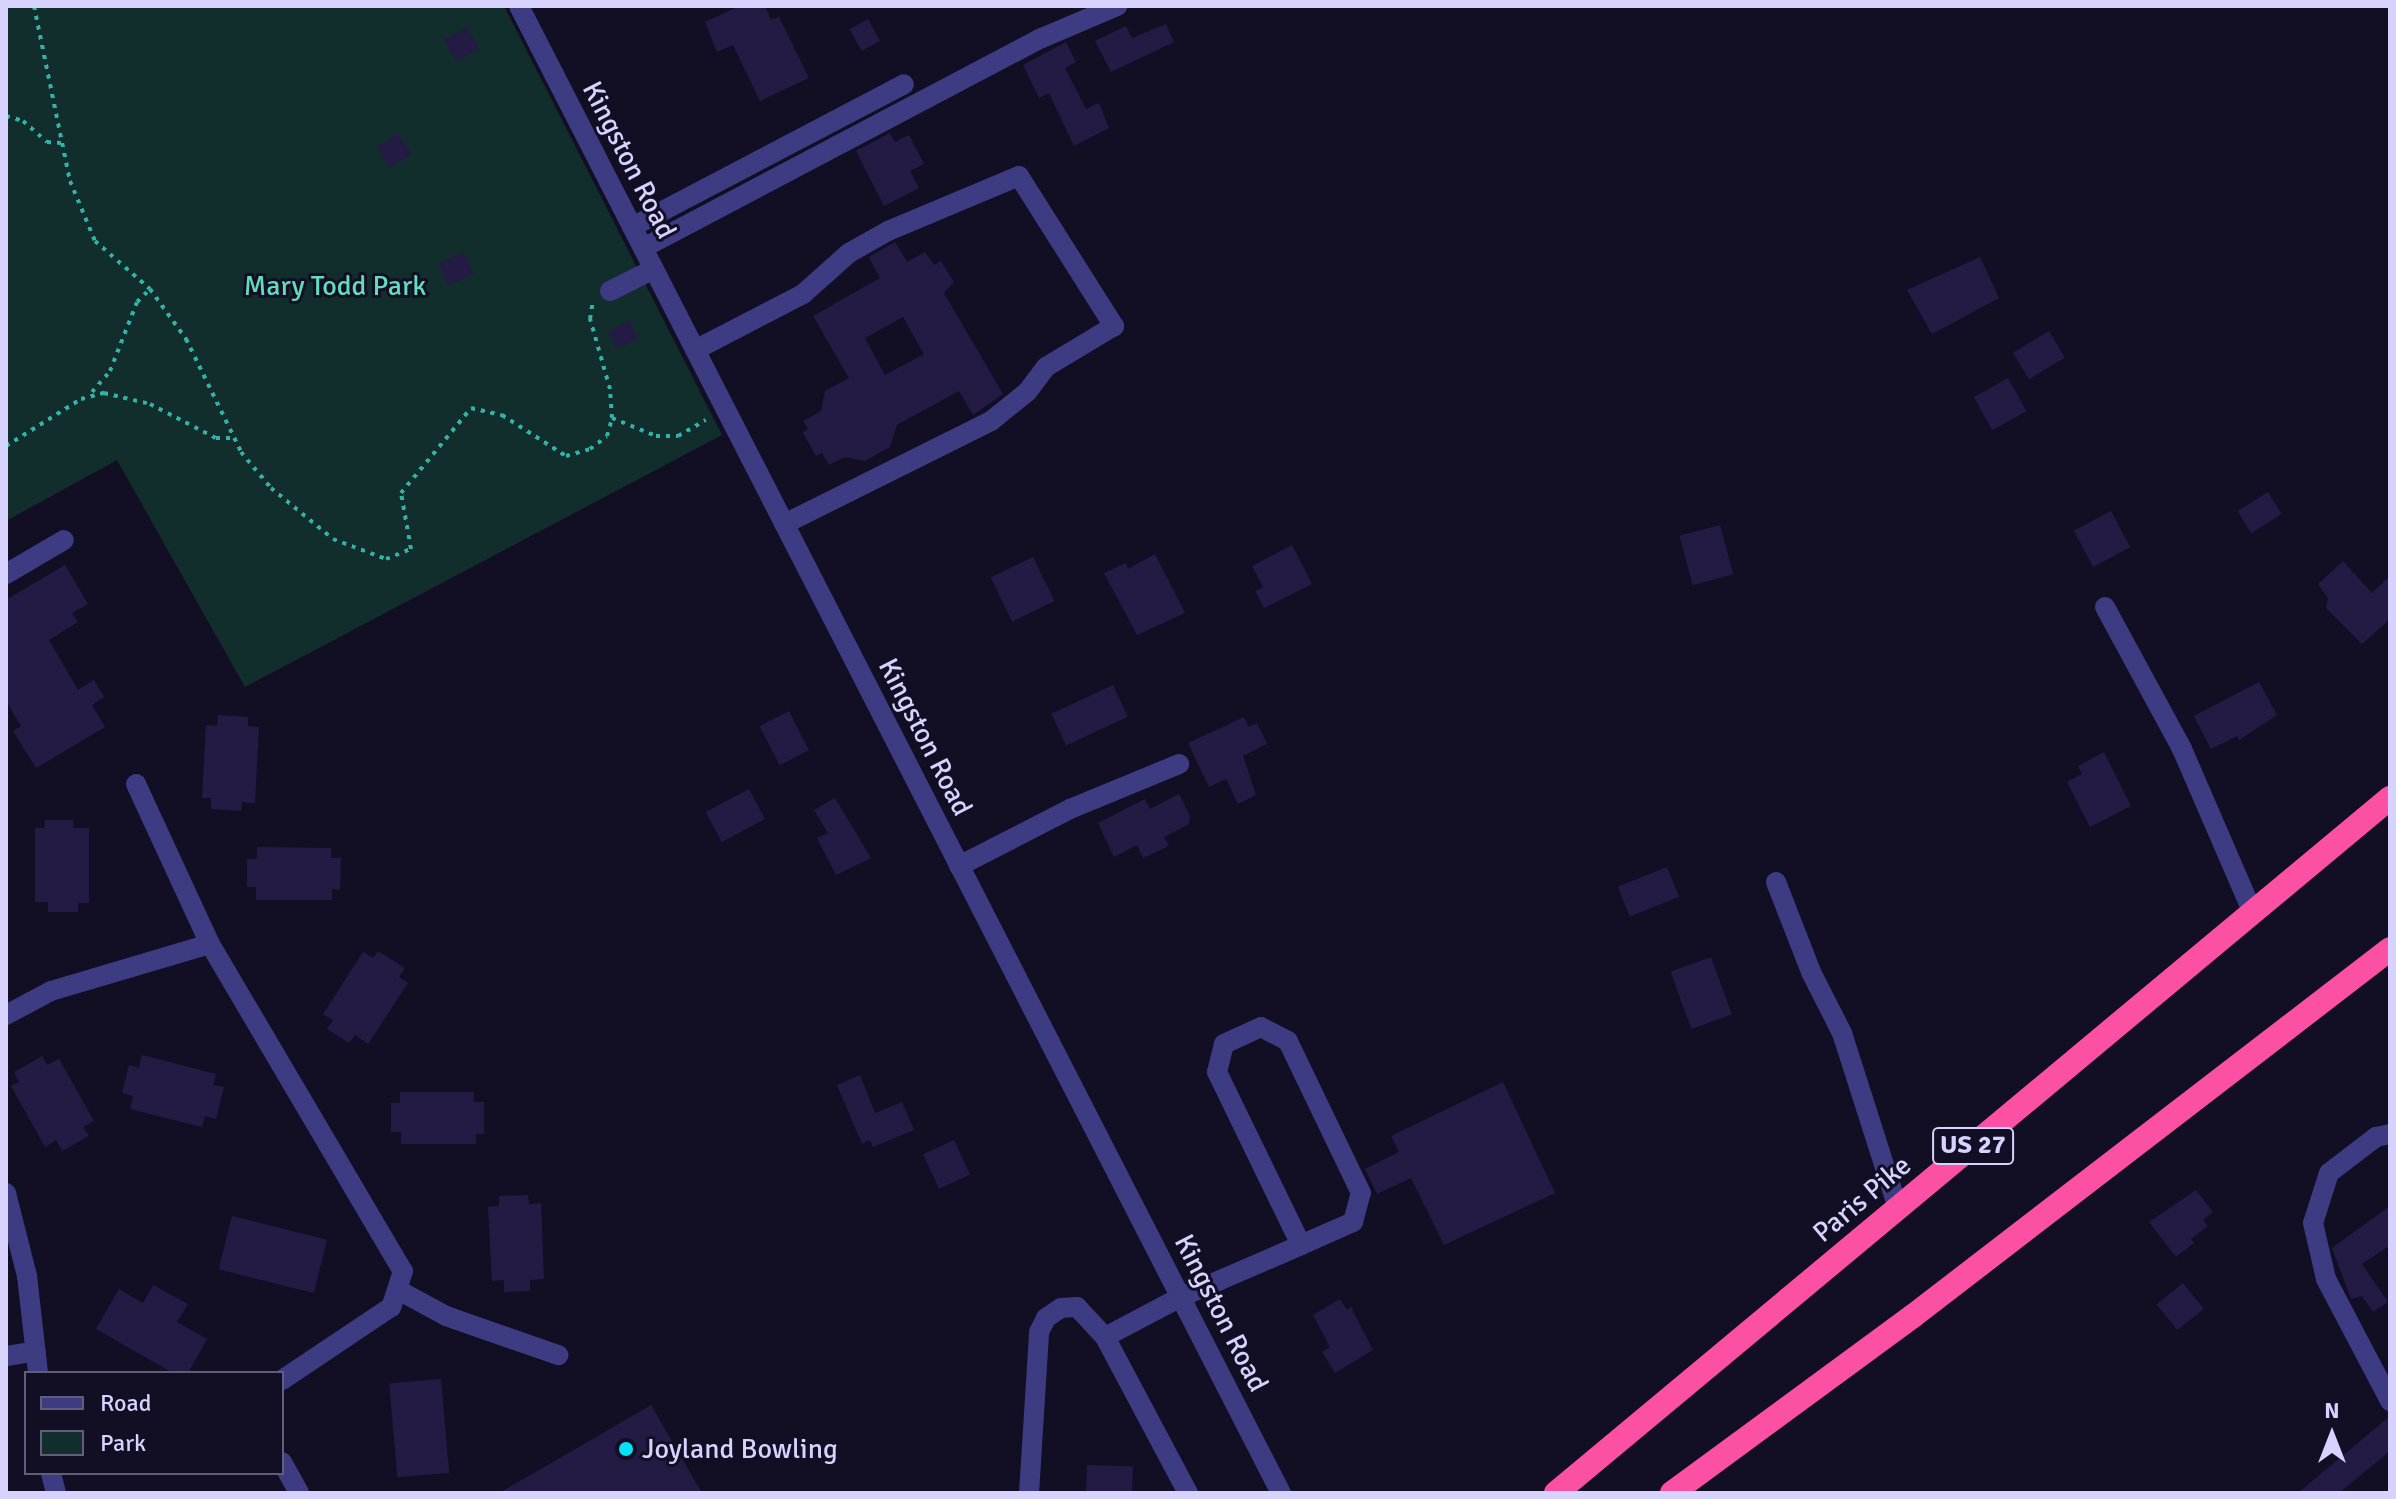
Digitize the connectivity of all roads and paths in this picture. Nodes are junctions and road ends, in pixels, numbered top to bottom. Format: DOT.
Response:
graph roads {
  1 [pos="34,6"];
  2 [pos="519,6"];
  3 [pos="1117,6"];
  4 [pos="904,84"];
  5 [pos="6,116"];
  6 [pos="61,143"];
  7 [pos="632,227"];
  8 [pos="643,248"];
  9 [pos="654,269"];
  10 [pos="150,289"];
  11 [pos="610,291"];
  12 [pos="695,350"];
  13 [pos="90,394"];
  14 [pos="711,417"];
  15 [pos="612,418"];
  16 [pos="236,438"];
  17 [pos="6,446"];
  18 [pos="784,524"];
  19 [pos="64,540"];
  20 [pos="6,574"];
  21 [pos="2105,607"];
  22 [pos="1179,764"];
  23 [pos="136,784"];
  24 [pos="2390,798"];
  25 [pos="959,866"];
  26 [pos="1776,882"];
  27 [pos="2253,913"];
  28 [pos="210,944"];
  29 [pos="2390,949"];
  30 [pos="6,1015"];
  31 [pos="2390,1134"];
  32 [pos="6,1193"];
  33 [pos="1898,1208"];
  34 [pos="1301,1245"];
  35 [pos="400,1291"];
  36 [pos="1181,1297"];
  37 [pos="1105,1337"];
  38 [pos="36,1351"];
  39 [pos="558,1355"];
  40 [pos="6,1356"];
  41 [pos="38,1371"];
  42 [pos="284,1379"];
  43 [pos="2390,1401"];
  44 [pos="284,1466"];
  45 [pos="299,1493"];
  46 [pos="1029,1493"];
  47 [pos="1188,1493"];
  48 [pos="1281,1493"];
  49 [pos="1556,1493"];
  50 [pos="1672,1493"];
  1 -- 6 [label="path"];
  2 -- 7 [label="street, Kingston Road"];
  3 -- 8 [label="street"];
  4 -- 7 [label="street"];
  5 -- 6 [label="path"];
  6 -- 10 [label="path"];
  7 -- 8 [label="street, Kingston Road"];
  8 -- 9 [label="street, Kingston Road"];
  9 -- 11 [label="street"];
  9 -- 12 [label="street, Kingston Road"];
  10 -- 13 [label="path"];
  10 -- 16 [label="path"];
  11 -- 15 [label="path"];
  12 -- 18 [label="street, Kingston Road"];
  12 -- 18 [label="street"];
  13 -- 16 [label="path"];
  13 -- 17 [label="path"];
  14 -- 15 [label="path"];
  15 -- 16 [label="path"];
  18 -- 25 [label="street, Kingston Road"];
  19 -- 20 [label="street"];
  21 -- 27 [label="street"];
  22 -- 25 [label="street"];
  23 -- 28 [label="street"];
  24 -- 27 [label="highway, Paris Pike / US 27"];
  25 -- 36 [label="street, Kingston Road"];
  26 -- 33 [label="street"];
  27 -- 33 [label="highway, Paris Pike / US 27"];
  28 -- 30 [label="street"];
  28 -- 35 [label="street"];
  29 -- 50 [label="highway"];
  31 -- 43 [label="street"];
  32 -- 38 [label="street"];
  33 -- 49 [label="highway, Paris Pike / US 27"];
  34 -- 34 [label="street"];
  34 -- 36 [label="street"];
  35 -- 39 [label="street"];
  35 -- 42 [label="street"];
  36 -- 37 [label="street"];
  36 -- 48 [label="street, Kingston Road"];
  37 -- 46 [label="street"];
  37 -- 47 [label="street"];
  38 -- 40 [label="street"];
  38 -- 41 [label="street"];
  44 -- 45 [label="street"];
}
